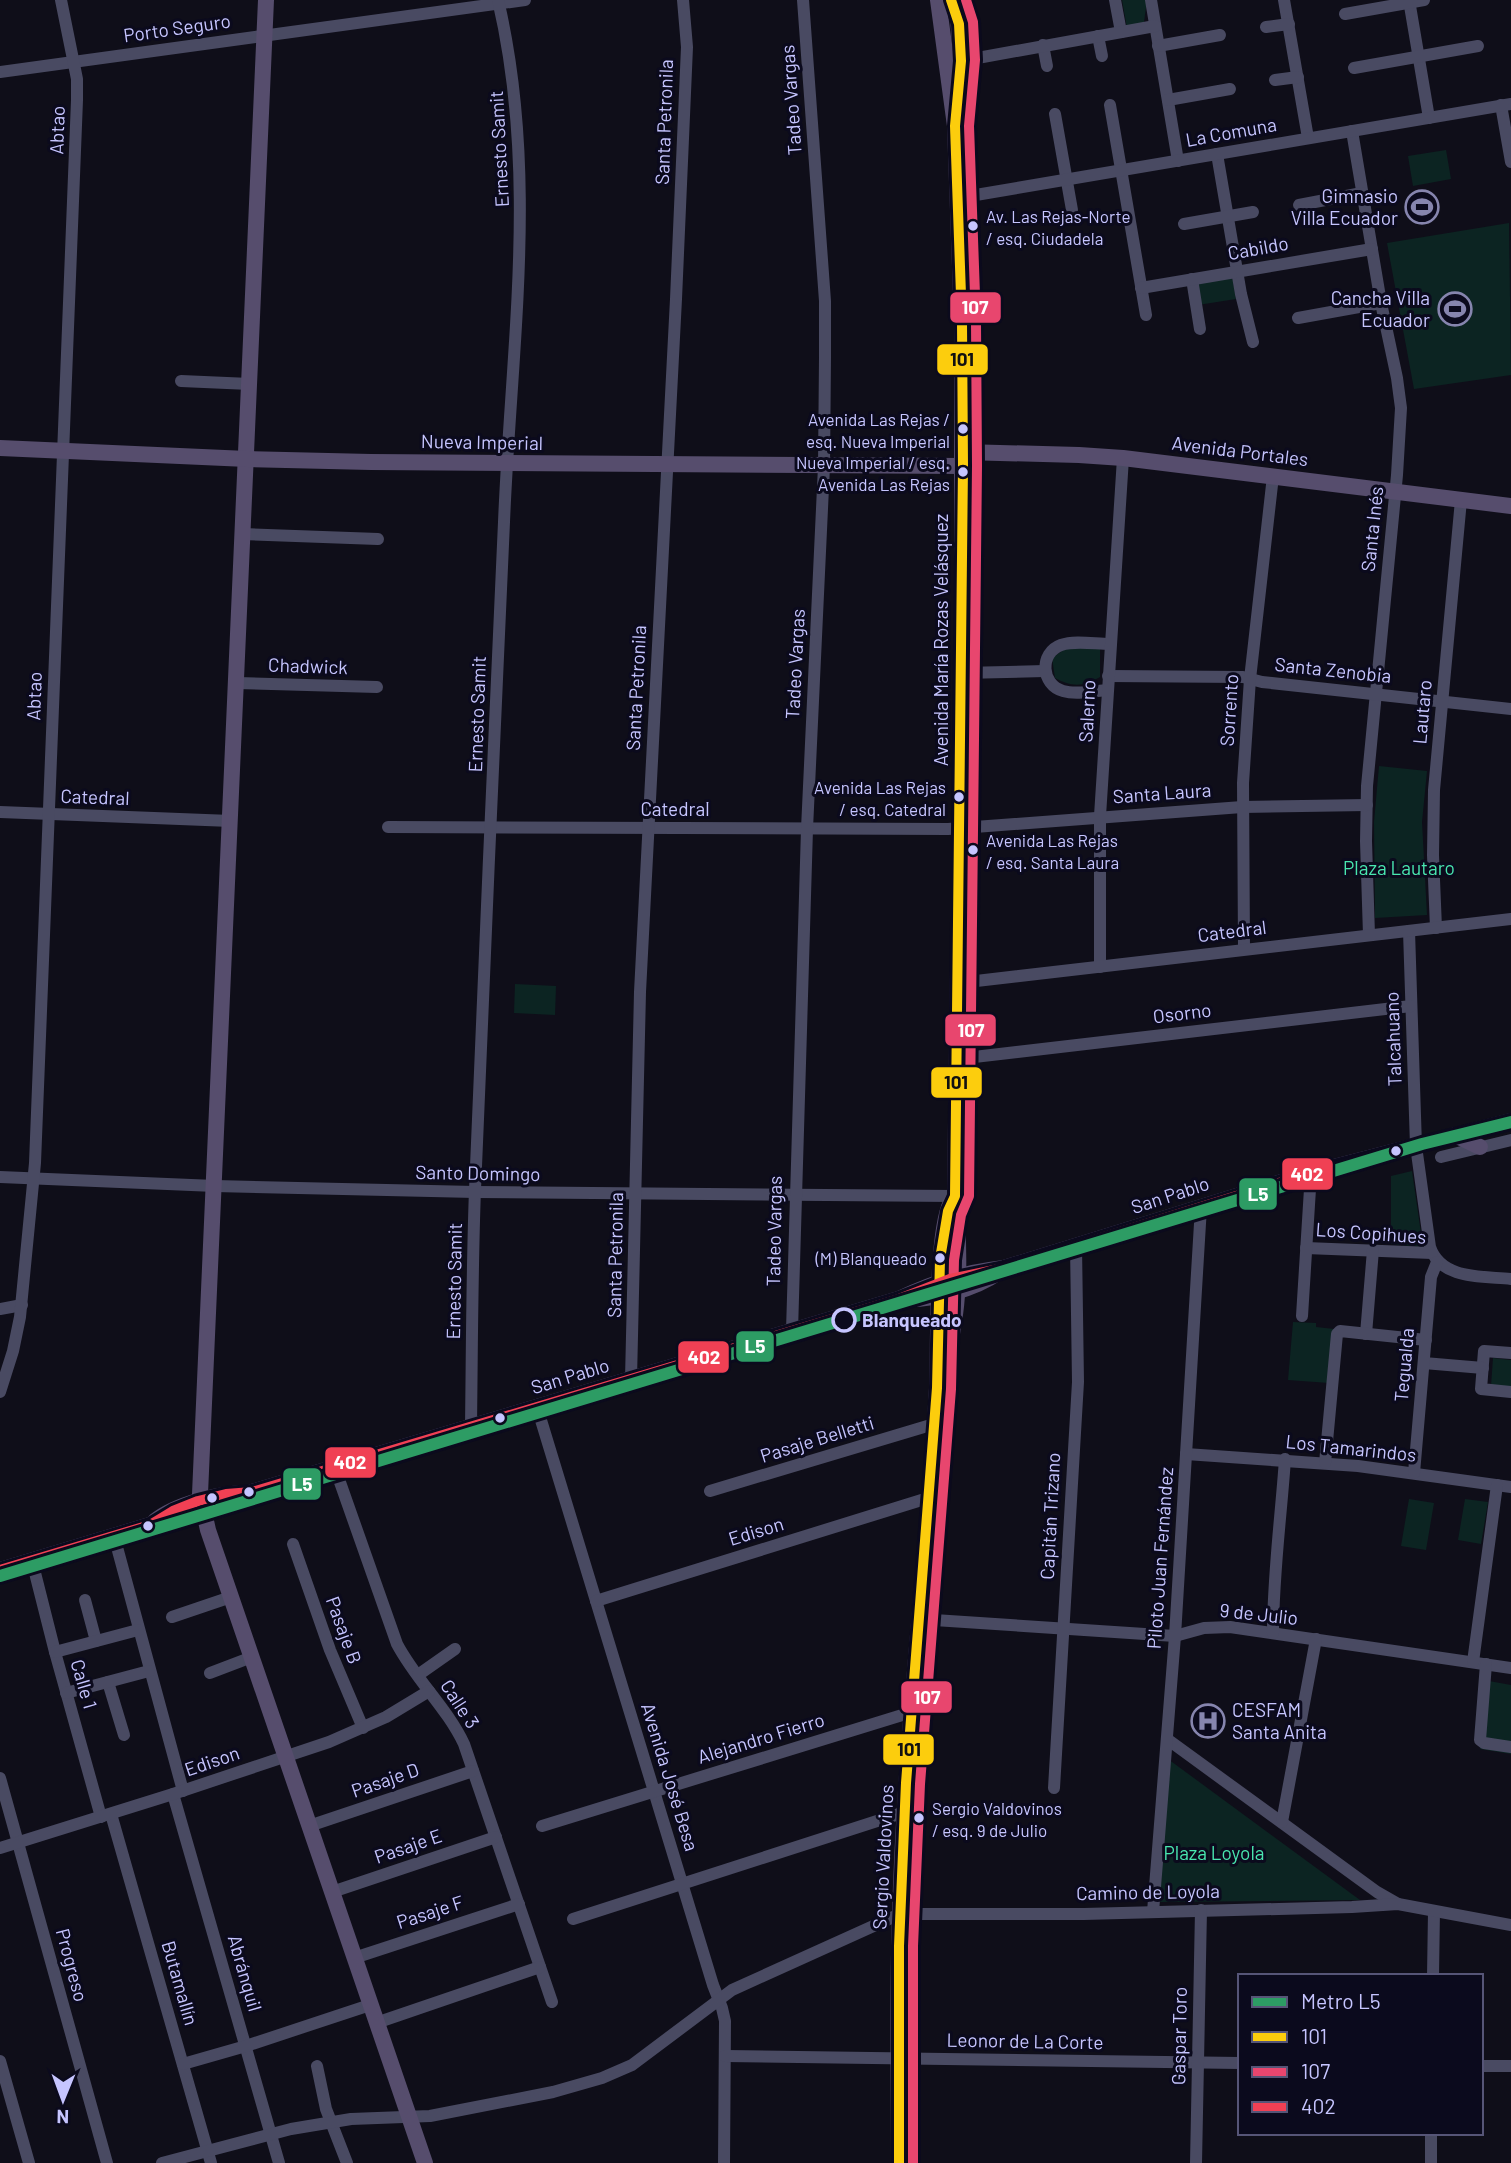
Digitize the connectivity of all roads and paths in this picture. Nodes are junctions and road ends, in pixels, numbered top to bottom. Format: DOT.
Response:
graph roads {
  1 [pos="61,0"];
  2 [pos="267,0"];
  3 [pos="525,0"];
  4 [pos="683,0"];
  5 [pos="803,0"];
  6 [pos="938,0"];
  7 [pos="959,0"];
  8 [pos="1115,0"];
  9 [pos="1151,0"];
  10 [pos="1284,0"];
  11 [pos="1424,0"];
  12 [pos="1409,1"];
  13 [pos="499,2"];
  14 [pos="1345,14"];
  15 [pos="1289,24"];
  16 [pos="1155,26"];
  17 [pos="1266,27"];
  18 [pos="1121,32"];
  19 [pos="265,35"];
  20 [pos="1220,35"];
  21 [pos="1098,36"];
  22 [pos="1043,46"];
  23 [pos="1158,46"];
  24 [pos="1478,46"];
  25 [pos="1102,56"];
  26 [pos="1418,57"];
  27 [pos="961,61"];
  28 [pos="73,62"];
  29 [pos="1047,66"];
  30 [pos="1354,68"];
  31 [pos="0,72"];
  32 [pos="1298,77"];
  33 [pos="1275,80"];
  34 [pos="1230,89"];
  35 [pos="1168,100"];
  36 [pos="1506,104"];
  37 [pos="1110,105"];
  38 [pos="1055,114"];
  39 [pos="1429,118"];
  40 [pos="955,126"];
  41 [pos="1352,131"];
  42 [pos="1308,138"];
  43 [pos="1217,154"];
  44 [pos="1178,161"];
  45 [pos="1511,162"];
  46 [pos="1121,170"];
  47 [pos="1067,180"];
  48 [pos="1363,193"];
  49 [pos="958,198"];
  50 [pos="1299,205"];
  51 [pos="1072,210"];
  52 [pos="1253,212"];
  53 [pos="1228,216"];
  54 [pos="1184,224"];
  55 [pos="1372,248"];
  56 [pos="1237,271"];
  57 [pos="1192,279"];
  58 [pos="1141,288"];
  59 [pos="1381,303"];
  60 [pos="1146,315"];
  61 [pos="1298,317"];
  62 [pos="1200,329"];
  63 [pos="1253,342"];
  64 [pos="181,381"];
  65 [pos="250,384"];
  66 [pos="0,448"];
  67 [pos="63,451"];
  68 [pos="1123,458"];
  69 [pos="963,459"];
  70 [pos="247,460"];
  71 [pos="506,464"];
  72 [pos="668,465"];
  73 [pos="824,466"];
  74 [pos="1273,477"];
  75 [pos="1394,491"];
  76 [pos="1461,500"];
  77 [pos="1511,506"];
  78 [pos="243,534"];
  79 [pos="378,539"];
  80 [pos="1110,644"];
  81 [pos="1045,671"];
  82 [pos="962,673"];
  83 [pos="1108,676"];
  84 [pos="1250,679"];
  85 [pos="237,683"];
  86 [pos="377,687"];
  87 [pos="1107,690"];
  88 [pos="1375,694"];
  89 [pos="1443,701"];
  90 [pos="1511,709"];
  91 [pos="1367,805"];
  92 [pos="1242,807"];
  93 [pos="0,812"];
  94 [pos="49,814"];
  95 [pos="1100,816"];
  96 [pos="231,821"];
  97 [pos="388,827"];
  98 [pos="491,828"];
  99 [pos="648,828"];
  100 [pos="807,829"];
  101 [pos="961,829"];
  102 [pos="1511,919"];
  103 [pos="1436,928"];
  104 [pos="1409,931"];
  105 [pos="1369,935"];
  106 [pos="1244,948"];
  107 [pos="1100,967"];
  108 [pos="959,983"];
  109 [pos="1411,1006"];
  110 [pos="957,1059"];
  111 [pos="1511,1121"];
  112 [pos="1455,1135"];
  113 [pos="1511,1139"];
  114 [pos="1416,1146"];
  115 [pos="1480,1147"];
  116 [pos="1441,1157"];
  117 [pos="1311,1173"];
  118 [pos="0,1177"];
  119 [pos="33,1178"];
  120 [pos="215,1186"];
  121 [pos="475,1192"];
  122 [pos="635,1193"];
  123 [pos="794,1195"];
  124 [pos="955,1196"];
  125 [pos="1201,1206"];
  126 [pos="1076,1246"];
  127 [pos="1306,1248"];
  128 [pos="1373,1250"];
  129 [pos="1434,1257"];
  130 [pos="1511,1279"];
  131 [pos="957,1283"];
  132 [pos="940,1288"];
  133 [pos="22,1305"];
  134 [pos="0,1309"];
  135 [pos="1302,1316"];
  136 [pos="792,1331"];
  137 [pos="1366,1334"];
  138 [pos="1426,1340"];
  139 [pos="1511,1353"];
  140 [pos="1424,1363"];
  141 [pos="1483,1368"];
  142 [pos="631,1379"];
  143 [pos="937,1386"];
  144 [pos="0,1392"];
  145 [pos="1511,1392"];
  146 [pos="537,1407"];
  147 [pos="934,1424"];
  148 [pos="471,1427"];
  149 [pos="1186,1454"];
  150 [pos="1285,1460"];
  151 [pos="1325,1462"];
  152 [pos="335,1468"];
  153 [pos="1414,1473"];
  154 [pos="1497,1485"];
  155 [pos="1511,1487"];
  156 [pos="710,1491"];
  157 [pos="928,1498"];
  158 [pos="202,1508"];
  159 [pos="114,1536"];
  160 [pos="293,1544"];
  161 [pos="32,1561"];
  162 [pos="0,1570"];
  163 [pos="231,1597"];
  164 [pos="85,1601"];
  165 [pos="596,1601"];
  166 [pos="172,1617"];
  167 [pos="919,1619"];
  168 [pos="1063,1628"];
  169 [pos="138,1630"];
  170 [pos="1273,1633"];
  171 [pos="1175,1636"];
  172 [pos="1317,1639"];
  173 [pos="96,1641"];
  174 [pos="455,1649"];
  175 [pos="55,1652"];
  176 [pos="252,1657"];
  177 [pos="1480,1663"];
  178 [pos="1511,1668"];
  179 [pos="149,1671"];
  180 [pos="210,1672"];
  181 [pos="418,1675"];
  182 [pos="108,1682"];
  183 [pos="429,1691"];
  184 [pos="66,1693"];
  185 [pos="912,1712"];
  186 [pos="363,1728"];
  187 [pos="124,1735"];
  188 [pos="1167,1739"];
  189 [pos="1511,1747"];
  190 [pos="286,1757"];
  191 [pos="473,1771"];
  192 [pos="0,1778"];
  193 [pos="1054,1788"];
  194 [pos="654,1792"];
  195 [pos="178,1793"];
  196 [pos="905,1812"];
  197 [pos="106,1815"];
  198 [pos="1282,1822"];
  199 [pos="309,1826"];
  200 [pos="542,1826"];
  201 [pos="496,1837"];
  202 [pos="18,1841"];
  203 [pos="0,1848"];
  204 [pos="682,1884"];
  205 [pos="332,1892"];
  206 [pos="519,1903"];
  207 [pos="1398,1904"];
  208 [pos="1201,1910"];
  209 [pos="1434,1910"];
  210 [pos="1153,1912"];
  211 [pos="900,1914"];
  212 [pos="573,1919"];
  213 [pos="1511,1925"];
  214 [pos="354,1958"];
  215 [pos="540,1967"];
  216 [pos="1433,1974"];
  217 [pos="718,1999"];
  218 [pos="552,2001"];
  219 [pos="370,2005"];
  220 [pos="376,2023"];
  221 [pos="246,2046"];
  222 [pos="725,2056"];
  223 [pos="899,2059"];
  224 [pos="0,2061"];
  225 [pos="1198,2063"];
  226 [pos="1238,2063"];
  227 [pos="183,2064"];
  228 [pos="317,2066"];
  229 [pos="1483,2066"];
  230 [pos="1511,2066"];
  231 [pos="5,2100"];
  232 [pos="408,2117"];
  233 [pos="331,2122"];
  234 [pos="271,2133"];
  235 [pos="1431,2135"];
  236 [pos="209,2157"];
  237 [pos="29,2163"];
  238 [pos="107,2163"];
  239 [pos="162,2163"];
  240 [pos="279,2163"];
  241 [pos="347,2163"];
  242 [pos="425,2163"];
  243 [pos="724,2163"];
  244 [pos="899,2163"];
  245 [pos="1196,2163"];
  246 [pos="1431,2163"];
  1 -- 28 [label="street, Abtao"];
  2 -- 19 [label="main road"];
  3 -- 13 [label="street, Porto Seguro"];
  4 -- 72 [label="street, Santa Petronila"];
  5 -- 73 [label="street, Tadeo Vargas"];
  6 -- 40 [label="main road, Avenida María Rozas Velásquez"];
  7 -- 27 [label="main road, Avenida María Rozas Velásquez"];
  8 -- 18 [label="street"];
  9 -- 16 [label="street"];
  10 -- 15 [label="street"];
  11 -- 12 [label="street"];
  12 -- 14 [label="street"];
  12 -- 26 [label="street"];
  13 -- 19 [label="street, Porto Seguro"];
  13 -- 71 [label="street, Ernesto Samit"];
  15 -- 17 [label="street"];
  15 -- 32 [label="street"];
  16 -- 18 [label="street"];
  16 -- 23 [label="street"];
  18 -- 21 [label="street"];
  19 -- 28 [label="street, Porto Seguro"];
  19 -- 65 [label="main road"];
  20 -- 23 [label="street"];
  21 -- 22 [label="street"];
  21 -- 25 [label="street"];
  22 -- 27 [label="street"];
  22 -- 29 [label="street"];
  23 -- 35 [label="street"];
  24 -- 26 [label="street"];
  26 -- 30 [label="street"];
  26 -- 39 [label="street"];
  27 -- 40 [label="main road, Avenida María Rozas Velásquez"];
  28 -- 31 [label="street, Porto Seguro"];
  28 -- 67 [label="street, Abtao"];
  32 -- 33 [label="street"];
  32 -- 42 [label="street"];
  34 -- 35 [label="street"];
  35 -- 44 [label="street"];
  36 -- 39 [label="street, La Comuna"];
  36 -- 45 [label="street"];
  37 -- 46 [label="street"];
  38 -- 47 [label="street"];
  39 -- 41 [label="street, La Comuna"];
  40 -- 49 [label="main road, Avenida María Rozas Velásquez"];
  41 -- 42 [label="street, La Comuna"];
  41 -- 48 [label="street, Santa Inés"];
  42 -- 43 [label="street, La Comuna"];
  43 -- 44 [label="street, La Comuna"];
  43 -- 53 [label="street"];
  44 -- 46 [label="street, La Comuna"];
  46 -- 47 [label="street, La Comuna"];
  46 -- 58 [label="street"];
  47 -- 49 [label="street, La Comuna"];
  47 -- 51 [label="street"];
  48 -- 50 [label="street"];
  48 -- 55 [label="street, Santa Inés"];
  49 -- 69 [label="main road, Avenida María Rozas Velásquez"];
  52 -- 53 [label="street"];
  53 -- 54 [label="street"];
  53 -- 56 [label="street"];
  55 -- 56 [label="street, Cabildo"];
  55 -- 59 [label="street, Santa Inés"];
  56 -- 57 [label="street, Cabildo"];
  56 -- 63 [label="street"];
  57 -- 58 [label="street, Cabildo"];
  57 -- 62 [label="street"];
  58 -- 60 [label="street"];
  59 -- 61 [label="street"];
  59 -- 75 [label="street, Santa Inés"];
  64 -- 65 [label="street"];
  65 -- 70 [label="main road"];
  66 -- 67 [label="main road, Nueva Imperial"];
  67 -- 70 [label="main road, Nueva Imperial"];
  67 -- 94 [label="street, Abtao"];
  68 -- 69 [label="main road, Avenida Portales"];
  68 -- 74 [label="main road, Avenida Portales"];
  68 -- 80 [label="street, Salerno"];
  69 -- 73 [label="main road, Nueva Imperial"];
  69 -- 82 [label="main road, Avenida María Rozas Velásquez"];
  70 -- 71 [label="main road, Nueva Imperial"];
  70 -- 78 [label="main road"];
  71 -- 72 [label="main road, Nueva Imperial"];
  71 -- 98 [label="street, Ernesto Samit"];
  72 -- 73 [label="main road, Nueva Imperial"];
  72 -- 99 [label="street, Santa Petronila"];
  73 -- 100 [label="street, Tadeo Vargas"];
  74 -- 75 [label="main road, Avenida Portales"];
  74 -- 84 [label="street, Sorrento"];
  75 -- 76 [label="main road, Avenida Portales"];
  75 -- 88 [label="street, Santa Inés"];
  76 -- 77 [label="main road, Avenida Portales"];
  76 -- 89 [label="street, Lautaro"];
  78 -- 79 [label="street"];
  78 -- 85 [label="main road"];
  80 -- 81 [label="street"];
  80 -- 83 [label="street, Salerno"];
  81 -- 82 [label="street"];
  81 -- 87 [label="street"];
  82 -- 101 [label="main road, Avenida María Rozas Velásquez"];
  83 -- 84 [label="street, Santa Zenobia"];
  83 -- 87 [label="street, Salerno"];
  84 -- 88 [label="street, Santa Zenobia"];
  84 -- 92 [label="street, Sorrento"];
  85 -- 86 [label="street, Chadwick"];
  85 -- 96 [label="main road"];
  87 -- 95 [label="street, Salerno"];
  88 -- 89 [label="street, Santa Zenobia"];
  88 -- 91 [label="street, Santa Inés"];
  89 -- 90 [label="street, Santa Zenobia"];
  89 -- 103 [label="street, Lautaro"];
  91 -- 92 [label="street, Santa Laura"];
  91 -- 105 [label="street, Santa Inés"];
  92 -- 95 [label="street, Santa Laura"];
  92 -- 106 [label="street, Sorrento"];
  93 -- 94 [label="street, Catedral"];
  94 -- 96 [label="street, Catedral"];
  94 -- 119 [label="street, Abtao"];
  95 -- 101 [label="street, Santa Laura"];
  95 -- 107 [label="street, Salerno"];
  96 -- 120 [label="main road"];
  97 -- 98 [label="street, Catedral"];
  98 -- 99 [label="street, Catedral"];
  98 -- 121 [label="street, Ernesto Samit"];
  99 -- 100 [label="street, Catedral"];
  99 -- 122 [label="street, Santa Petronila"];
  100 -- 101 [label="street, Catedral"];
  100 -- 123 [label="street, Tadeo Vargas"];
  101 -- 108 [label="main road, Avenida María Rozas Velásquez"];
  102 -- 103 [label="street, Catedral"];
  103 -- 104 [label="street, Catedral"];
  104 -- 105 [label="street, Catedral"];
  104 -- 109 [label="street, Talcahuano"];
  105 -- 106 [label="street, Catedral"];
  106 -- 107 [label="street, Catedral"];
  107 -- 108 [label="street, Catedral"];
  108 -- 110 [label="main road, Avenida María Rozas Velásquez"];
  109 -- 110 [label="street, Osorno"];
  109 -- 114 [label="street, Talcahuano"];
  110 -- 124 [label="main road, Avenida María Rozas Velásquez"];
  111 -- 112 [label="main road, San Pablo"];
  112 -- 114 [label="main road, San Pablo"];
  112 -- 115 [label="main road"];
  113 -- 115 [label="street"];
  114 -- 117 [label="main road, San Pablo"];
  114 -- 129 [label="street, Tegualda"];
  115 -- 116 [label="street"];
  117 -- 125 [label="main road, San Pablo"];
  117 -- 127 [label="street"];
  118 -- 119 [label="street, Santo Domingo"];
  119 -- 120 [label="street, Santo Domingo"];
  119 -- 133 [label="street, Abtao"];
  120 -- 121 [label="street, Santo Domingo"];
  120 -- 158 [label="main road"];
  121 -- 122 [label="street, Santo Domingo"];
  121 -- 148 [label="street, Ernesto Samit"];
  122 -- 123 [label="street, Santo Domingo"];
  122 -- 142 [label="street, Santa Petronila"];
  123 -- 124 [label="street, Santo Domingo"];
  123 -- 136 [label="street, Tadeo Vargas"];
  124 -- 131 [label="main road, Avenida María Rozas Velásquez"];
  124 -- 132 [label="main road, Avenida María Rozas Velásquez"];
  125 -- 126 [label="main road, San Pablo"];
  125 -- 149 [label="street, Piloto Juan Fernández"];
  126 -- 131 [label="main road, San Pablo"];
  126 -- 168 [label="street, Capitán Trizano"];
  127 -- 128 [label="street, Los Copihues"];
  127 -- 135 [label="street"];
  128 -- 129 [label="street, Los Copihues"];
  128 -- 137 [label="street"];
  129 -- 130 [label="street, Los Copihues"];
  129 -- 138 [label="street, Tegualda"];
  131 -- 132 [label="main road, San Pablo"];
  131 -- 143 [label="main road, Sergio Valdovinos"];
  132 -- 136 [label="main road, San Pablo"];
  132 -- 143 [label="main road, Sergio Valdovinos"];
  133 -- 134 [label="street"];
  133 -- 144 [label="street, Abtao"];
  136 -- 142 [label="main road, San Pablo"];
  137 -- 138 [label="street"];
  137 -- 151 [label="street"];
  138 -- 140 [label="street, Tegualda"];
  139 -- 141 [label="street"];
  140 -- 141 [label="street"];
  140 -- 153 [label="street, Tegualda"];
  141 -- 145 [label="street"];
  142 -- 146 [label="main road, San Pablo"];
  143 -- 147 [label="main road, Sergio Valdovinos"];
  146 -- 148 [label="main road, San Pablo"];
  146 -- 165 [label="street, Avenida José Besa"];
  147 -- 156 [label="street, Pasaje Belletti"];
  147 -- 157 [label="main road, Sergio Valdovinos"];
  148 -- 152 [label="main road, San Pablo"];
  149 -- 150 [label="street, Los Tamarindos"];
  149 -- 171 [label="street, Piloto Juan Fernández"];
  150 -- 151 [label="street, Los Tamarindos"];
  150 -- 170 [label="street"];
  151 -- 153 [label="street, Los Tamarindos"];
  152 -- 158 [label="main road, San Pablo"];
  152 -- 181 [label="street, Calle 3"];
  153 -- 154 [label="street, Los Tamarindos"];
  154 -- 155 [label="street, Los Tamarindos"];
  154 -- 177 [label="street"];
  157 -- 165 [label="street, Edison"];
  157 -- 167 [label="main road, Sergio Valdovinos"];
  158 -- 159 [label="main road, San Pablo"];
  158 -- 163 [label="main road"];
  159 -- 161 [label="main road, San Pablo"];
  159 -- 169 [label="street"];
  160 -- 186 [label="street, Pasaje B"];
  161 -- 162 [label="main road, San Pablo"];
  161 -- 175 [label="street, Calle 1"];
  163 -- 166 [label="street"];
  163 -- 176 [label="main road"];
  164 -- 173 [label="street"];
  165 -- 194 [label="street, Avenida José Besa"];
  167 -- 168 [label="street, 9 de Julio"];
  167 -- 185 [label="main road, Sergio Valdovinos"];
  168 -- 171 [label="street, 9 de Julio"];
  168 -- 193 [label="street, Capitán Trizano"];
  169 -- 173 [label="street"];
  169 -- 179 [label="street"];
  170 -- 171 [label="street, 9 de Julio"];
  170 -- 172 [label="street, 9 de Julio"];
  171 -- 188 [label="street, Piloto Juan Fernández"];
  172 -- 177 [label="street, 9 de Julio"];
  172 -- 198 [label="street"];
  173 -- 175 [label="street"];
  174 -- 181 [label="street"];
  175 -- 184 [label="street, Calle 1"];
  176 -- 180 [label="street"];
  176 -- 190 [label="main road"];
  177 -- 178 [label="street, 9 de Julio"];
  177 -- 189 [label="street"];
  179 -- 182 [label="street"];
  179 -- 195 [label="street"];
  181 -- 183 [label="street, Calle 3"];
  182 -- 184 [label="street"];
  182 -- 187 [label="street"];
  183 -- 186 [label="street, Edison"];
  183 -- 191 [label="street, Calle 3"];
  184 -- 197 [label="street, Calle 1"];
  185 -- 194 [label="street, Alejandro Fierro"];
  185 -- 196 [label="main road, Sergio Valdovinos"];
  186 -- 190 [label="street, Edison"];
  188 -- 198 [label="street, Camino de Loyola"];
  188 -- 210 [label="street, Piloto Juan Fernández"];
  190 -- 195 [label="street, Edison"];
  190 -- 199 [label="main road"];
  191 -- 199 [label="street, Pasaje D"];
  191 -- 201 [label="street, Calle 3"];
  192 -- 202 [label="street, Progreso"];
  194 -- 200 [label="street, Alejandro Fierro"];
  194 -- 204 [label="street, Avenida José Besa"];
  195 -- 197 [label="street, Edison"];
  195 -- 221 [label="street, Abránquil"];
  196 -- 204 [label="street"];
  196 -- 211 [label="main road, Sergio Valdovinos"];
  197 -- 202 [label="street, Edison"];
  197 -- 227 [label="street, Butamallín"];
  198 -- 207 [label="street, Camino de Loyola"];
  199 -- 205 [label="main road"];
  201 -- 205 [label="street, Pasaje E"];
  201 -- 206 [label="street, Calle 3"];
  202 -- 203 [label="street, Edison"];
  202 -- 238 [label="street, Progreso"];
  204 -- 212 [label="street"];
  204 -- 217 [label="street, Avenida José Besa"];
  205 -- 214 [label="main road"];
  206 -- 214 [label="street, Pasaje F"];
  206 -- 215 [label="street, Calle 3"];
  207 -- 208 [label="street, Camino de Loyola"];
  207 -- 209 [label="street, Camino de Loyola"];
  208 -- 210 [label="street, Camino de Loyola"];
  208 -- 225 [label="street, Gaspar Toro"];
  209 -- 213 [label="street, Camino de Loyola"];
  209 -- 216 [label="street"];
  210 -- 211 [label="street, Camino de Loyola"];
  211 -- 217 [label="street"];
  211 -- 223 [label="main road, Sergio Valdovinos"];
  214 -- 219 [label="main road"];
  215 -- 218 [label="street, Calle 3"];
  215 -- 220 [label="street"];
  217 -- 222 [label="street, Avenida José Besa"];
  217 -- 232 [label="street"];
  219 -- 220 [label="main road"];
  219 -- 221 [label="street"];
  220 -- 232 [label="main road"];
  221 -- 227 [label="street"];
  221 -- 234 [label="street, Abránquil"];
  222 -- 223 [label="street, Leonor de La Corte"];
  222 -- 243 [label="street, Avenida José Besa"];
  223 -- 225 [label="street, Leonor de La Corte"];
  223 -- 244 [label="main road, Sergio Valdovinos"];
  224 -- 231 [label="street"];
  225 -- 226 [label="street, Leonor de La Corte"];
  225 -- 245 [label="street, Gaspar Toro"];
  227 -- 236 [label="street, Butamallín"];
  228 -- 233 [label="street"];
  229 -- 230 [label="street"];
  231 -- 237 [label="street"];
  232 -- 233 [label="street"];
  232 -- 242 [label="main road"];
  233 -- 234 [label="street"];
  233 -- 241 [label="street"];
  234 -- 236 [label="street"];
  234 -- 240 [label="street, Abránquil"];
  235 -- 246 [label="street"];
  236 -- 239 [label="street"];
}
